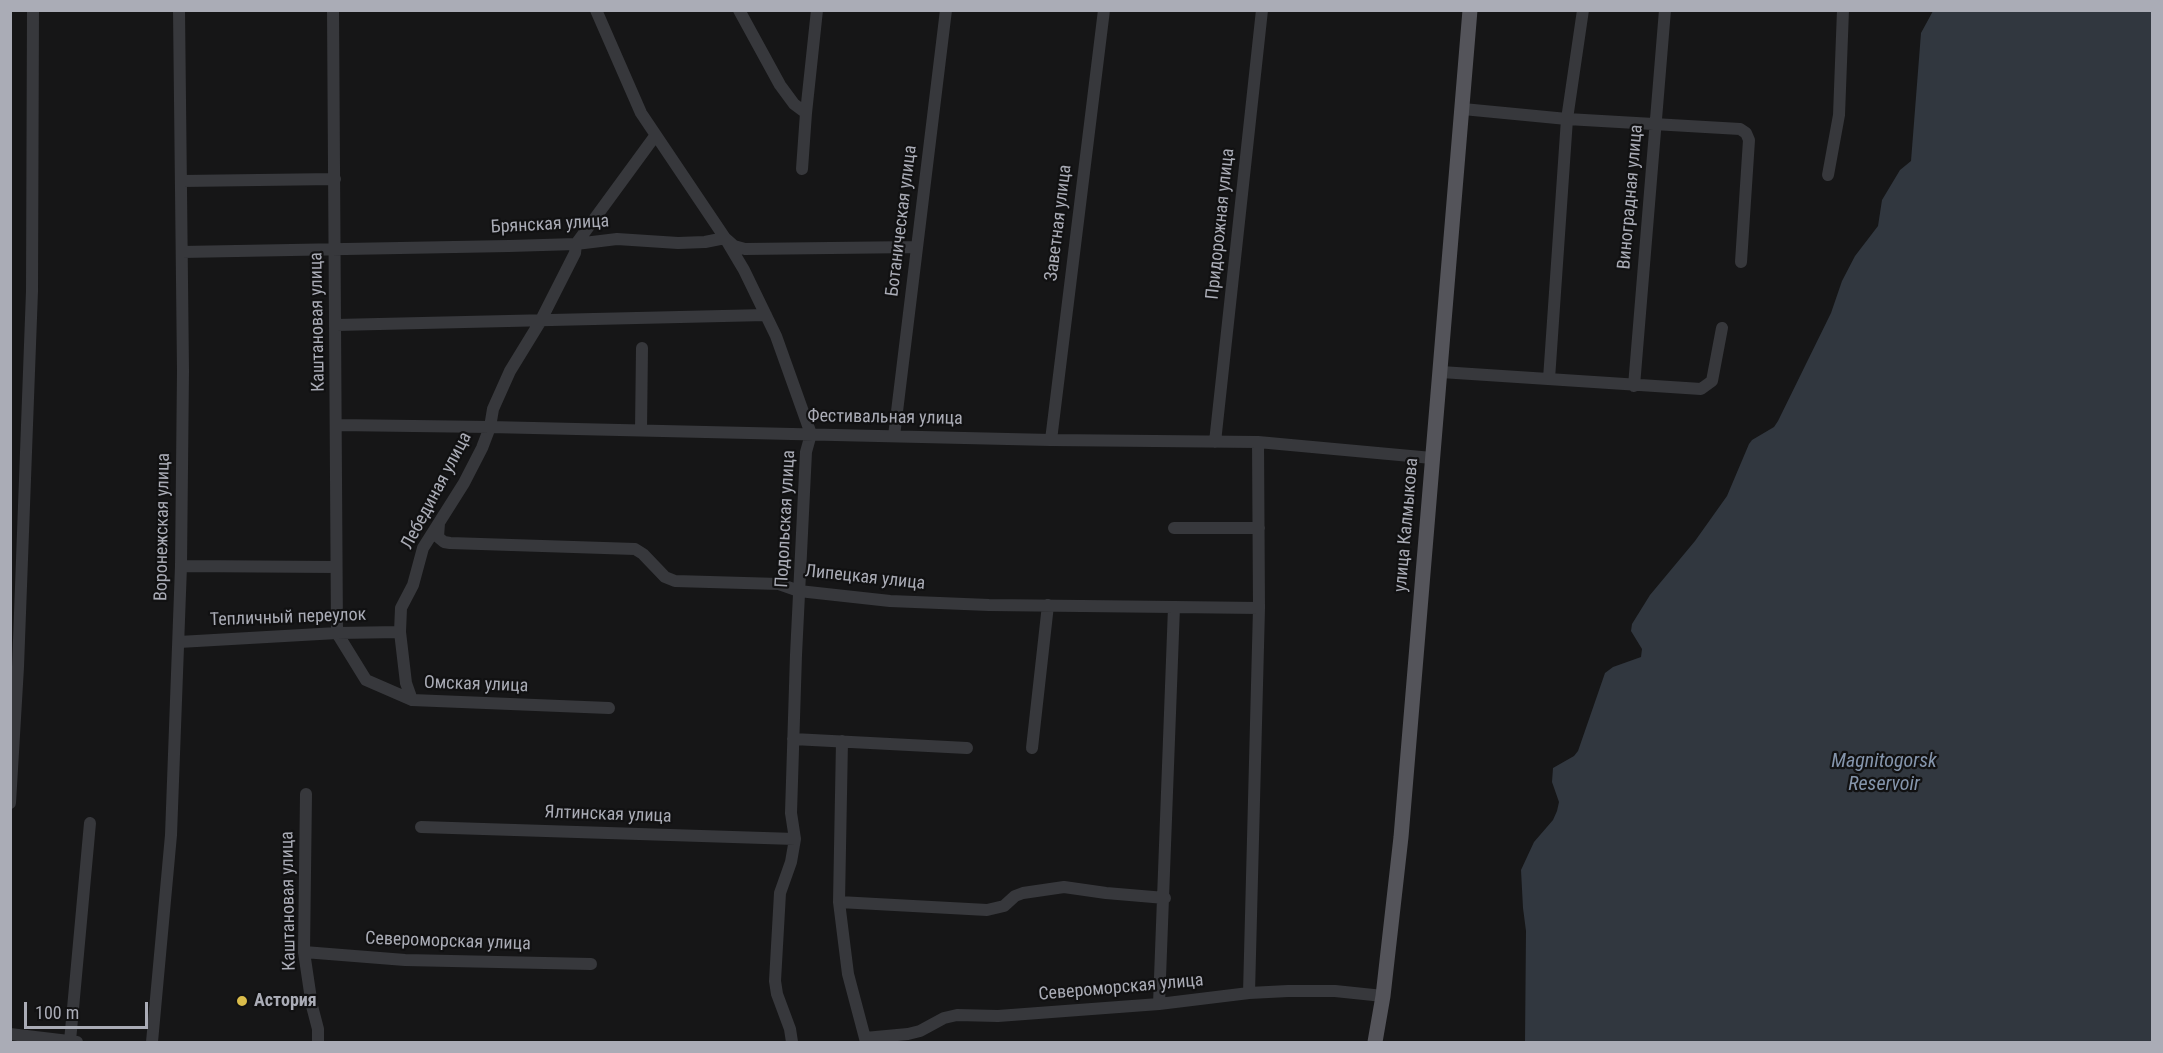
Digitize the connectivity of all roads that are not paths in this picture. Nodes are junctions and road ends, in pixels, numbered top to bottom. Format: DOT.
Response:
graph roads {
  1 [pos="33,10"];
  2 [pos="179,10"];
  3 [pos="333,10"];
  4 [pos="596,10"];
  5 [pos="739,10"];
  6 [pos="817,10"];
  7 [pos="946,10"];
  8 [pos="1104,10"];
  9 [pos="1262,10"];
  10 [pos="1470,10"];
  11 [pos="1583,10"];
  12 [pos="1665,10"];
  13 [pos="1843,10"];
  14 [pos="1463,110"];
  15 [pos="806,113"];
  16 [pos="1567,119"];
  17 [pos="1655,125"];
  18 [pos="656,136"];
  19 [pos="802,169"];
  20 [pos="1828,175"];
  21 [pos="334,179"];
  22 [pos="182,181"];
  23 [pos="725,238"];
  24 [pos="576,244"];
  25 [pos="916,247"];
  26 [pos="335,249"];
  27 [pos="182,252"];
  28 [pos="1741,262"];
  29 [pos="766,315"];
  30 [pos="540,322"];
  31 [pos="336,325"];
  32 [pos="1722,328"];
  33 [pos="642,348"];
  34 [pos="1441,372"];
  35 [pos="1549,379"];
  36 [pos="1634,386"];
  37 [pos="337,425"];
  38 [pos="490,427"];
  39 [pos="641,430"];
  40 [pos="811,434"];
  41 [pos="894,436"];
  42 [pos="1051,441"];
  43 [pos="1215,442"];
  44 [pos="1258,442"];
  45 [pos="1432,458"];
  46 [pos="439,523"];
  47 [pos="1174,528"];
  48 [pos="1259,528"];
  49 [pos="181,566"];
  50 [pos="336,567"];
  51 [pos="799,591"];
  52 [pos="1048,605"];
  53 [pos="1174,607"];
  54 [pos="1259,608"];
  55 [pos="400,632"];
  56 [pos="337,633"];
  57 [pos="179,642"];
  58 [pos="412,700"];
  59 [pos="609,708"];
  60 [pos="794,739"];
  61 [pos="842,741"];
  62 [pos="968,748"];
  63 [pos="1032,748"];
  64 [pos="306,794"];
  65 [pos="10,802"];
  66 [pos="90,823"];
  67 [pos="421,827"];
  68 [pos="795,838"];
  69 [pos="1165,898"];
  70 [pos="839,902"];
  71 [pos="304,952"];
  72 [pos="591,964"];
  73 [pos="1249,993"];
  74 [pos="1383,996"];
  75 [pos="1160,1004"];
  76 [pos="10,1034"];
  77 [pos="865,1040"];
  78 [pos="74,1042"];
  79 [pos="152,1042"];
  80 [pos="318,1042"];
  81 [pos="792,1042"];
  82 [pos="1375,1042"];
  1 -- 65 [label="street"];
  2 -- 22 [label="street, Воронежская улица"];
  3 -- 21 [label="street, Каштановая улица"];
  4 -- 18 [label="street, Подольская улица"];
  5 -- 15 [label="street"];
  6 -- 15 [label="street"];
  7 -- 25 [label="street, Ботаническая улица"];
  8 -- 42 [label="street, Заветная улица"];
  9 -- 43 [label="street, Придорожная улица"];
  10 -- 14 [label="main road, улица Калмыкова"];
  11 -- 16 [label="street"];
  12 -- 17 [label="street, Виноградная улица"];
  13 -- 20 [label="street"];
  14 -- 16 [label="street"];
  14 -- 34 [label="main road, улица Калмыкова"];
  15 -- 19 [label="street"];
  16 -- 17 [label="street"];
  16 -- 35 [label="street"];
  17 -- 28 [label="street"];
  17 -- 36 [label="street, Виноградная улица"];
  18 -- 23 [label="street, Подольская улица"];
  18 -- 24 [label="street, Лебединая улица"];
  21 -- 22 [label="street"];
  21 -- 26 [label="street, Каштановая улица"];
  22 -- 27 [label="street, Воронежская улица"];
  23 -- 24 [label="street, Брянская улица"];
  23 -- 25 [label="street"];
  23 -- 29 [label="street, Подольская улица"];
  24 -- 26 [label="street, Брянская улица"];
  24 -- 30 [label="street, Лебединая улица"];
  25 -- 41 [label="street, Ботаническая улица"];
  26 -- 27 [label="street, Брянская улица"];
  26 -- 31 [label="street, Каштановая улица"];
  27 -- 49 [label="street, Воронежская улица"];
  29 -- 30 [label="street"];
  29 -- 40 [label="street, Подольская улица"];
  30 -- 31 [label="street"];
  30 -- 38 [label="street, Лебединая улица"];
  31 -- 37 [label="street, Каштановая улица"];
  32 -- 36 [label="street"];
  33 -- 39 [label="street"];
  34 -- 35 [label="street"];
  34 -- 45 [label="main road, улица Калмыкова"];
  35 -- 36 [label="street"];
  37 -- 38 [label="street, Фестивальная улица"];
  37 -- 50 [label="street, Каштановая улица"];
  38 -- 39 [label="street, Фестивальная улица"];
  38 -- 46 [label="street, Лебединая улица"];
  39 -- 40 [label="street, Фестивальная улица"];
  40 -- 41 [label="street, Фестивальная улица"];
  40 -- 51 [label="street, Подольская улица"];
  41 -- 42 [label="street, Фестивальная улица"];
  42 -- 43 [label="street, Фестивальная улица"];
  43 -- 44 [label="street, Фестивальная улица"];
  44 -- 45 [label="street, Фестивальная улица"];
  44 -- 48 [label="street"];
  45 -- 74 [label="main road, улица Калмыкова"];
  46 -- 51 [label="street, Липецкая улица"];
  46 -- 55 [label="street, Лебединая улица"];
  47 -- 48 [label="street"];
  48 -- 54 [label="street"];
  49 -- 50 [label="street"];
  49 -- 57 [label="street, Воронежская улица"];
  50 -- 56 [label="street, Каштановая улица"];
  51 -- 52 [label="street, Липецкая улица"];
  51 -- 60 [label="street, Подольская улица"];
  52 -- 53 [label="street, Липецкая улица"];
  52 -- 63 [label="street"];
  53 -- 54 [label="street, Липецкая улица"];
  53 -- 69 [label="street"];
  54 -- 73 [label="street"];
  55 -- 56 [label="street, Тепличный переулок"];
  55 -- 58 [label="street, Лебединая улица"];
  56 -- 57 [label="street, Тепличный переулок"];
  56 -- 58 [label="street, Омская улица"];
  57 -- 79 [label="street, Воронежская улица"];
  58 -- 59 [label="street, Омская улица"];
  60 -- 61 [label="street"];
  60 -- 68 [label="street, Подольская улица"];
  61 -- 62 [label="street"];
  61 -- 70 [label="street"];
  64 -- 71 [label="street, Каштановая улица"];
  66 -- 78 [label="street"];
  67 -- 68 [label="street, Ялтинская улица"];
  68 -- 81 [label="street, Подольская улица"];
  69 -- 70 [label="street"];
  69 -- 75 [label="street"];
  70 -- 77 [label="street"];
  71 -- 72 [label="street, Североморская улица"];
  71 -- 80 [label="street, Каштановая улица"];
  73 -- 74 [label="street, Североморская улица"];
  73 -- 75 [label="street, Североморская улица"];
  74 -- 82 [label="main road, улица Калмыкова"];
  75 -- 77 [label="street, Североморская улица"];
  76 -- 78 [label="street"];
}
